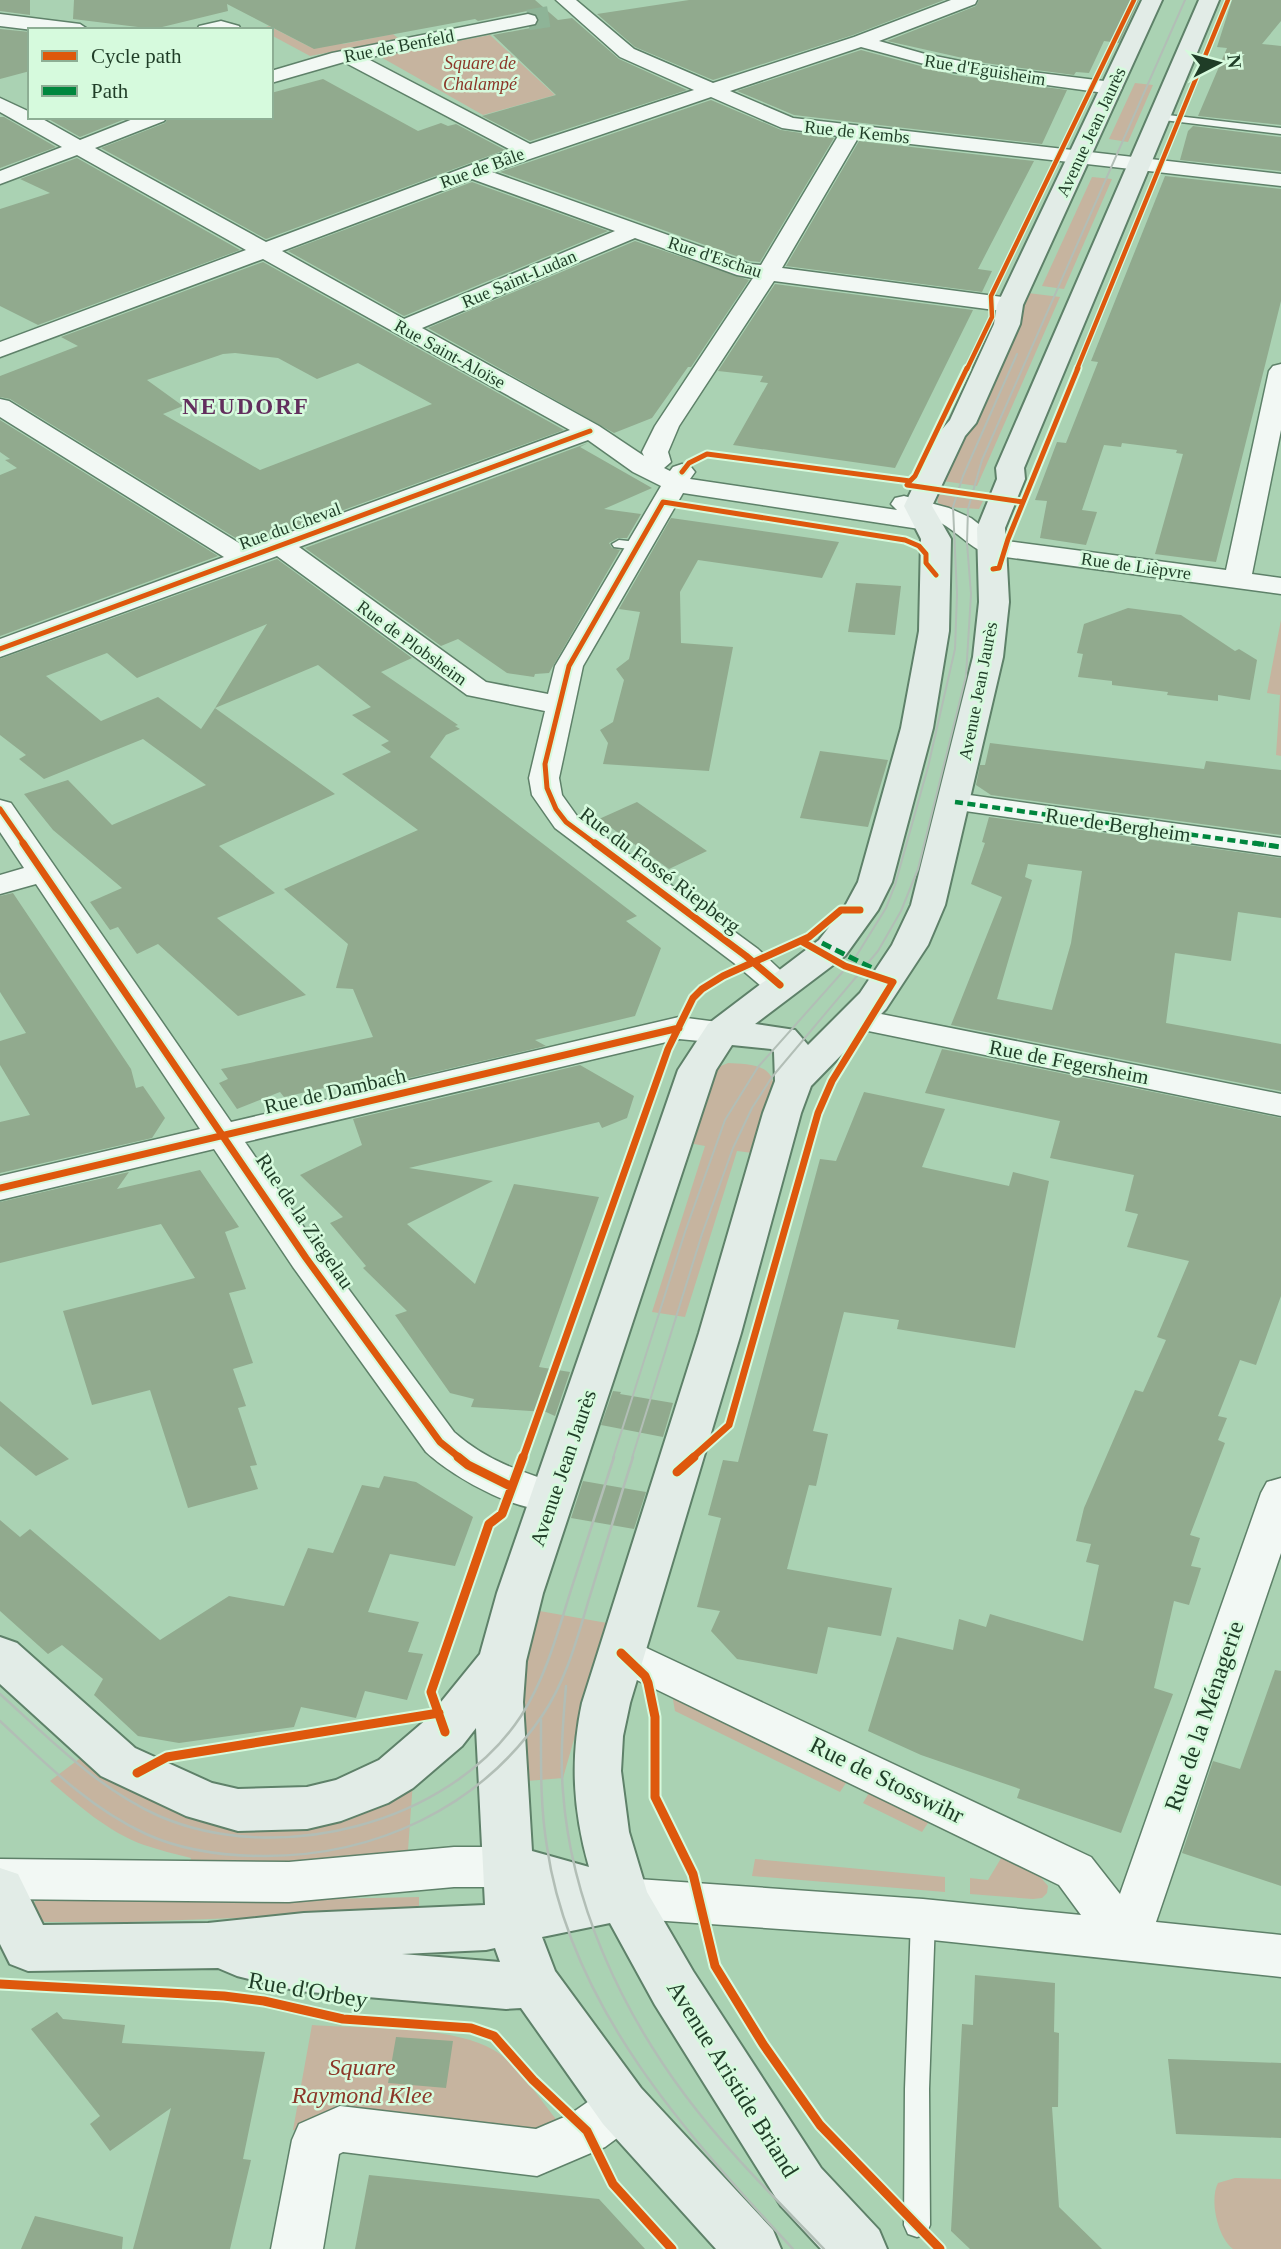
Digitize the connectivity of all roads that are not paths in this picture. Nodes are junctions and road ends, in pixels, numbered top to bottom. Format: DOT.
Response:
graph roads {
  1 [pos="968,0"];
  2 [pos="1152,0"];
  3 [pos="1209,0"];
  4 [pos="566,9"];
  5 [pos="0,20"];
  6 [pos="528,20"];
  7 [pos="64,28"];
  8 [pos="861,41"];
  9 [pos="347,56"];
  10 [pos="281,57"];
  11 [pos="301,68"];
  12 [pos="273,75"];
  13 [pos="1112,88"];
  14 [pos="709,90"];
  15 [pos="0,104"];
  16 [pos="1159,117"];
  17 [pos="152,119"];
  18 [pos="1281,131"];
  19 [pos="851,132"];
  20 [pos="77,146"];
  21 [pos="528,151"];
  22 [pos="1079,157"];
  23 [pos="1149,166"];
  24 [pos="472,172"];
  25 [pos="0,178"];
  26 [pos="1281,180"];
  27 [pos="635,230"];
  28 [pos="262,249"];
  29 [pos="766,274"];
  30 [pos="1010,305"];
  31 [pos="402,328"];
  32 [pos="0,350"];
  33 [pos="1281,371"];
  34 [pos="0,405"];
  35 [pos="667,426"];
  36 [pos="590,432"];
  37 [pos="656,468"];
  38 [pos="927,522"];
  39 [pos="280,547"];
  40 [pos="991,547"];
  41 [pos="246,559"];
  42 [pos="1237,580"];
  43 [pos="1281,586"];
  44 [pos="0,649"];
  45 [pos="559,705"];
  46 [pos="955,802"];
  47 [pos="0,808"];
  48 [pos="1281,847"];
  49 [pos="44,872"];
  50 [pos="0,885"];
  51 [pos="780,985"];
  52 [pos="856,1020"];
  53 [pos="721,1032"];
  54 [pos="782,1038"];
  55 [pos="794,1081"];
  56 [pos="1281,1105"];
  57 [pos="224,1135"];
  58 [pos="0,1188"];
  59 [pos="1281,1493"];
  60 [pos="552,1497"];
  61 [pos="621,1653"];
  62 [pos="0,1656"];
  63 [pos="502,1661"];
  64 [pos="510,1867"];
  65 [pos="0,1879"];
  66 [pos="0,1890"];
  67 [pos="623,1898"];
  68 [pos="923,1919"];
  69 [pos="511,1922"];
  70 [pos="1127,1940"];
  71 [pos="208,1946"];
  72 [pos="14,1950"];
  73 [pos="1281,1956"];
  74 [pos="534,1984"];
  75 [pos="622,2106"];
  76 [pos="917,2225"];
  77 [pos="297,2249"];
  78 [pos="753,2249"];
  79 [pos="859,2249"];
  1 -- 8 [label="street, Rue de Bâle"];
  2 -- 13 [label="main road, Avenue Jean Jaurès"];
  3 -- 16 [label="main road, Avenue Jean Jaurès"];
  4 -- 14 [label="street, Rue de Kembs"];
  5 -- 7 [label="street"];
  6 -- 9 [label="street, Rue de Benfeld"];
  8 -- 13 [label="street, Rue d'Eguisheim"];
  8 -- 14 [label="street, Rue de Bâle"];
  9 -- 11 [label="street, Rue de Benfeld"];
  9 -- 21 [label="street"];
  10 -- 11 [label="street"];
  11 -- 12 [label="street, Rue de Benfeld"];
  13 -- 22 [label="main road, Avenue Jean Jaurès"];
  14 -- 19 [label="street, Rue de Kembs"];
  14 -- 21 [label="street, Rue de Bâle"];
  15 -- 20 [label="street, Rue Saint-Aloïse"];
  16 -- 18 [label="lane"];
  16 -- 23 [label="main road, Avenue Jean Jaurès"];
  17 -- 20 [label="street"];
  19 -- 22 [label="street, Rue de Kembs"];
  19 -- 29 [label="street"];
  20 -- 25 [label="street"];
  20 -- 28 [label="street, Rue Saint-Aloïse"];
  21 -- 24 [label="street, Rue de Bâle"];
  22 -- 23 [label="street, Rue de Kembs"];
  22 -- 30 [label="main road, Avenue Jean Jaurès"];
  23 -- 26 [label="street, Rue de Kembs"];
  23 -- 40 [label="main road, Avenue Jean Jaurès"];
  24 -- 27 [label="street, Rue d'Eschau"];
  24 -- 28 [label="street, Rue de Bâle"];
  27 -- 29 [label="street, Rue d'Eschau"];
  27 -- 31 [label="street, Rue Saint-Ludan"];
  28 -- 31 [label="street, Rue Saint-Aloïse"];
  28 -- 32 [label="street, Rue de Bâle"];
  29 -- 30 [label="street, Rue d'Eschau"];
  29 -- 35 [label="street"];
  30 -- 38 [label="main road, Avenue Jean Jaurès"];
  31 -- 36 [label="street, Rue Saint-Aloïse"];
  33 -- 42 [label="street"];
  34 -- 41 [label="street"];
  35 -- 37 [label="street"];
  35 -- 37 [label="street, Rue du Fossé Riepberg"];
  36 -- 37 [label="street, Rue Saint-Aloïse"];
  36 -- 39 [label="street, Rue du Cheval"];
  37 -- 38 [label="street, Rue Saint-Aloïse"];
  37 -- 45 [label="street, Rue du Fossé Riepberg"];
  38 -- 40 [label="main road"];
  38 -- 51 [label="main road, Avenue Jean Jaurès"];
  39 -- 41 [label="street, Rue du Cheval"];
  39 -- 45 [label="street, Rue de Plobsheim"];
  40 -- 42 [label="street, Rue de Lièpvre"];
  40 -- 46 [label="main road, Avenue Jean Jaurès"];
  41 -- 44 [label="street, Rue du Cheval"];
  42 -- 43 [label="street, Rue de Lièpvre"];
  45 -- 51 [label="street, Rue du Fossé Riepberg"];
  46 -- 48 [label="street, Rue de Bergheim"];
  46 -- 52 [label="main road, Avenue Jean Jaurès"];
  47 -- 49 [label="street, Rue de la Ziegelau"];
  49 -- 50 [label="street"];
  49 -- 57 [label="street, Rue de la Ziegelau"];
  51 -- 53 [label="main road, Avenue Jean Jaurès"];
  51 -- 54 [label="main road, Avenue Jean Jaurès"];
  52 -- 55 [label="main road, Avenue Jean Jaurès"];
  52 -- 56 [label="street, Rue de Fegersheim"];
  53 -- 54 [label="main road"];
  53 -- 57 [label="street, Rue de Dambach"];
  53 -- 60 [label="main road, Avenue Jean Jaurès"];
  54 -- 55 [label="main road, Avenue Jean Jaurès"];
  55 -- 61 [label="main road, Avenue Jean Jaurès"];
  57 -- 58 [label="street, Rue de Dambach"];
  57 -- 60 [label="street, Rue de la Ziegelau"];
  59 -- 70 [label="street, Rue de la Ménagerie"];
  60 -- 63 [label="main road, Avenue Jean Jaurès"];
  61 -- 67 [label="main road, Avenue Jean Jaurès"];
  61 -- 70 [label="street, Rue de Stosswihr"];
  62 -- 63 [label="main road"];
  63 -- 64 [label="main road, Avenue Jean Jaurès"];
  64 -- 65 [label="street"];
  64 -- 67 [label="main road"];
  64 -- 69 [label="main road, Avenue Jean Jaurès"];
  66 -- 72 [label="main road"];
  67 -- 68 [label="street"];
  67 -- 69 [label="main road, Rue d'Orbey"];
  67 -- 79 [label="main road, Avenue Aristide Briand"];
  68 -- 70 [label="street"];
  68 -- 76 [label="lane"];
  69 -- 71 [label="main road, Rue d'Orbey"];
  69 -- 74 [label="main road"];
  70 -- 73 [label="street"];
  71 -- 72 [label="main road, Rue d'Orbey"];
  71 -- 74 [label="main road, Rue d'Orbey"];
  74 -- 75 [label="main road"];
  75 -- 77 [label="street"];
  75 -- 78 [label="main road"];
}
